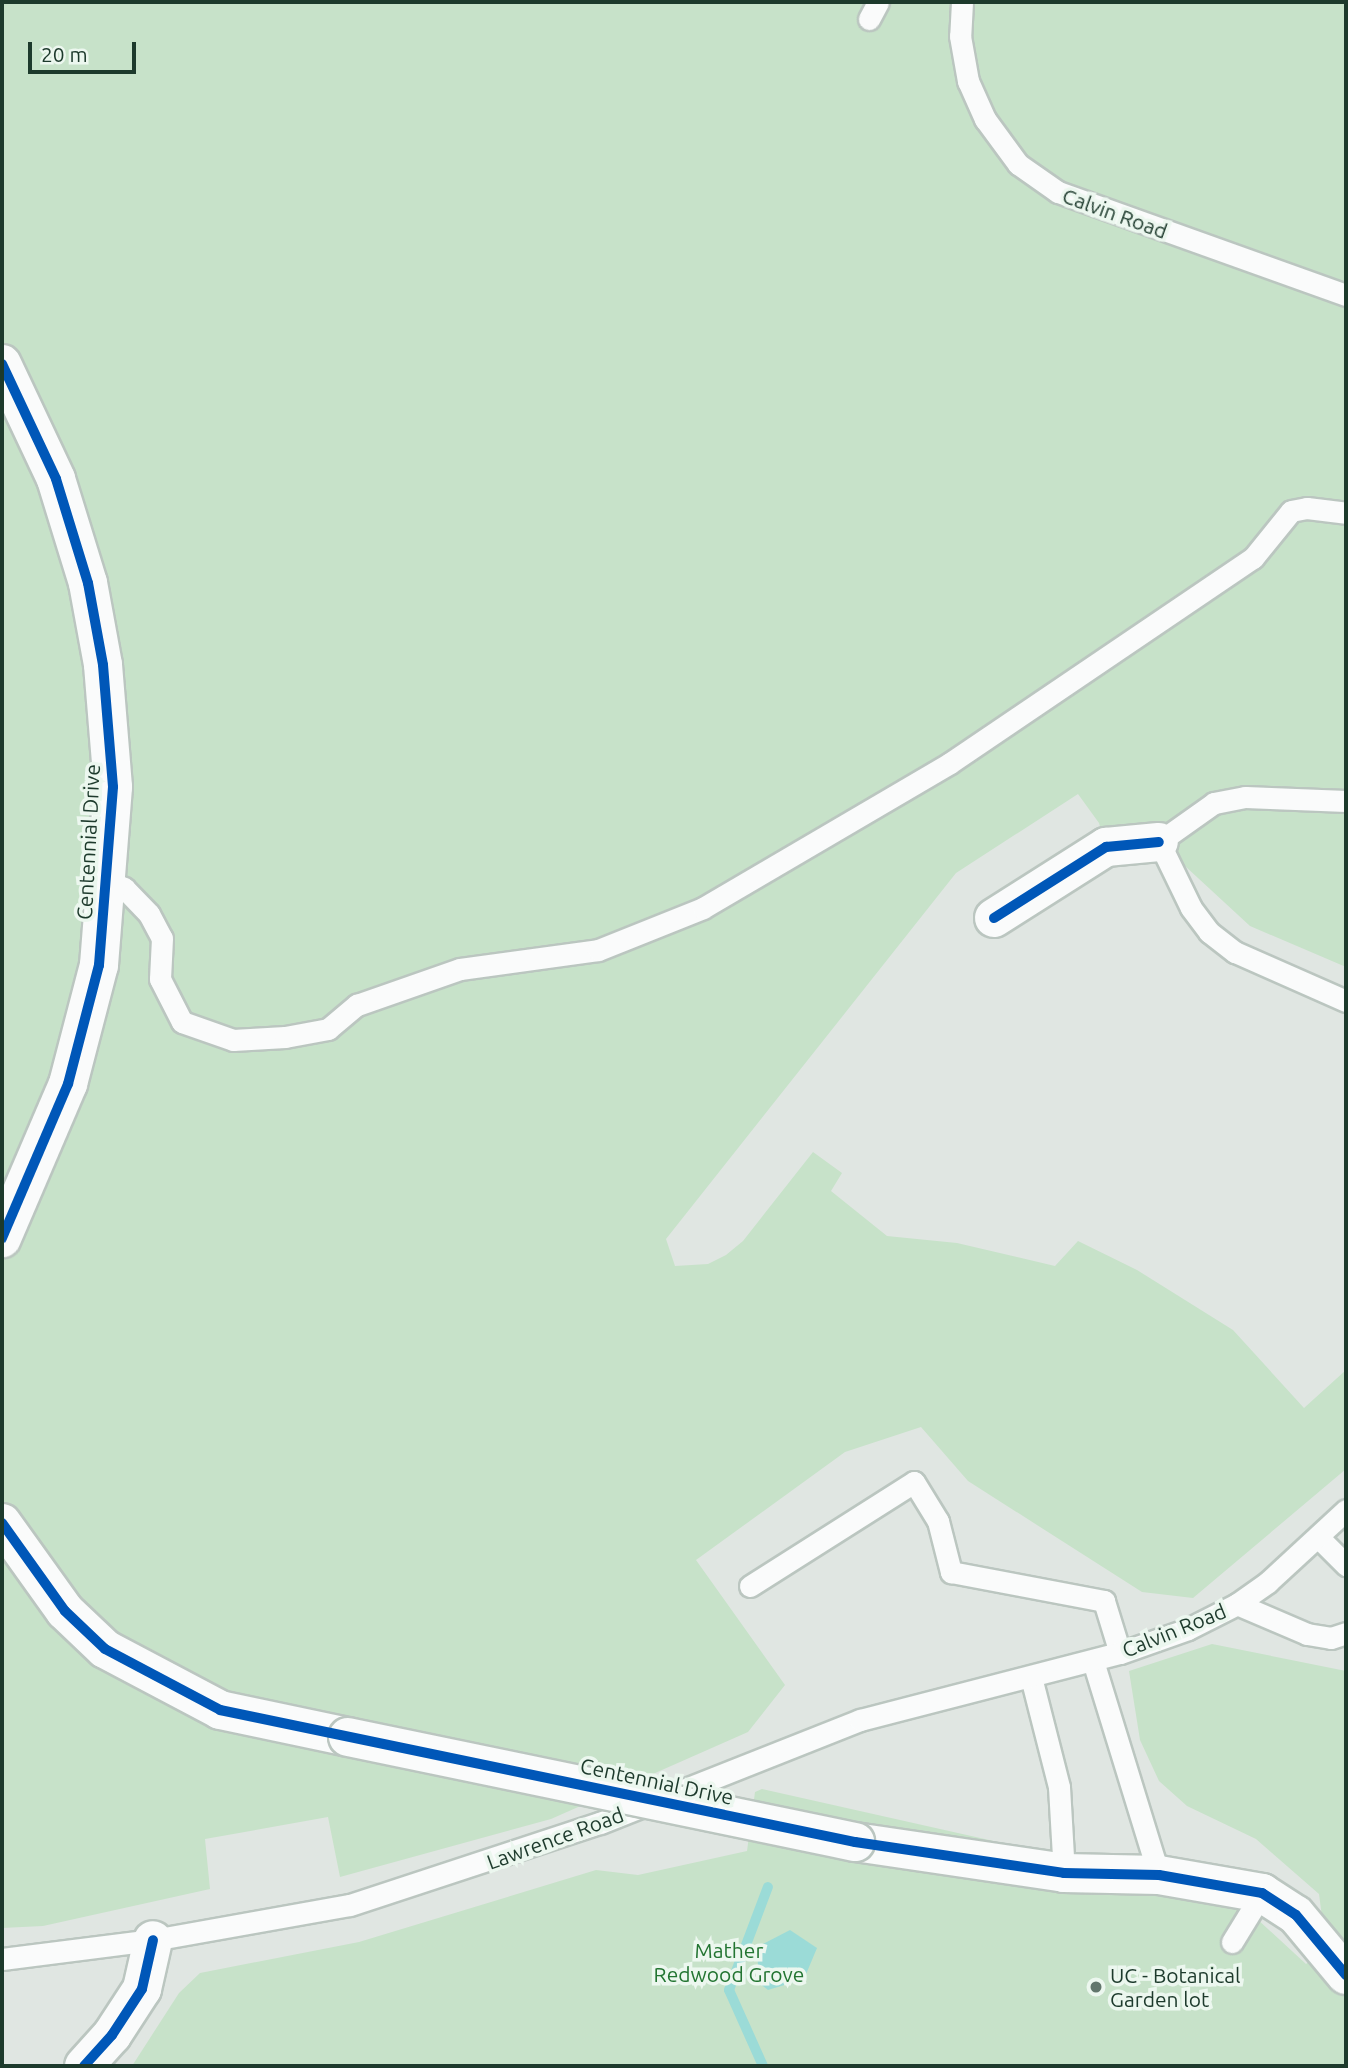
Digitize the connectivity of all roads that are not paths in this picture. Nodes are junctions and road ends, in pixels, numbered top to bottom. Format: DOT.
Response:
graph roads {
  1 [pos="962,2"];
  2 [pos="1346,295"];
  3 [pos="2,364"];
  4 [pos="1346,513"];
  5 [pos="1346,801"];
  6 [pos="1159,842"];
  7 [pos="109,881"];
  8 [pos="994,918"];
  9 [pos="1346,1001"];
  10 [pos="2,1238"];
  11 [pos="1346,1510"];
  12 [pos="2,1523"];
  13 [pos="1318,1537"];
  14 [pos="1346,1565"];
  15 [pos="750,1586"];
  16 [pos="1237,1604"];
  17 [pos="1346,1633"];
  18 [pos="1120,1653"];
  19 [pos="1093,1661"];
  20 [pos="1031,1677"];
  21 [pos="1064,1873"];
  22 [pos="1159,1875"];
  23 [pos="1262,1893"];
  24 [pos="153,1940"];
  25 [pos="1232,1942"];
  26 [pos="2,1959"];
  27 [pos="1346,1975"];
  28 [pos="84,2066"];
  1 -- 2 [label="lane, Calvin Road"];
  3 -- 7 [label="street, Centennial Drive"];
  4 -- 7 [label="lane"];
  5 -- 6 [label="lane"];
  6 -- 8 [label="street"];
  6 -- 9 [label="lane"];
  7 -- 10 [label="street, Centennial Drive"];
  11 -- 13 [label="lane, Calvin Road"];
  12 -- 21 [label="street, Centennial Drive, bridge"];
  13 -- 14 [label="lane"];
  13 -- 16 [label="lane, Calvin Road"];
  15 -- 18 [label="lane"];
  16 -- 17 [label="lane"];
  16 -- 18 [label="lane, Calvin Road"];
  18 -- 19 [label="lane, Calvin Road"];
  19 -- 20 [label="lane, Lawrence Road"];
  19 -- 22 [label="lane"];
  20 -- 21 [label="lane"];
  20 -- 24 [label="lane, Lawrence Road"];
  21 -- 22 [label="street, Centennial Drive"];
  22 -- 23 [label="street, Centennial Drive"];
  23 -- 25 [label="lane"];
  23 -- 27 [label="street, Centennial Drive"];
  24 -- 26 [label="lane, Lawrence Road"];
  24 -- 28 [label="street"];
}
